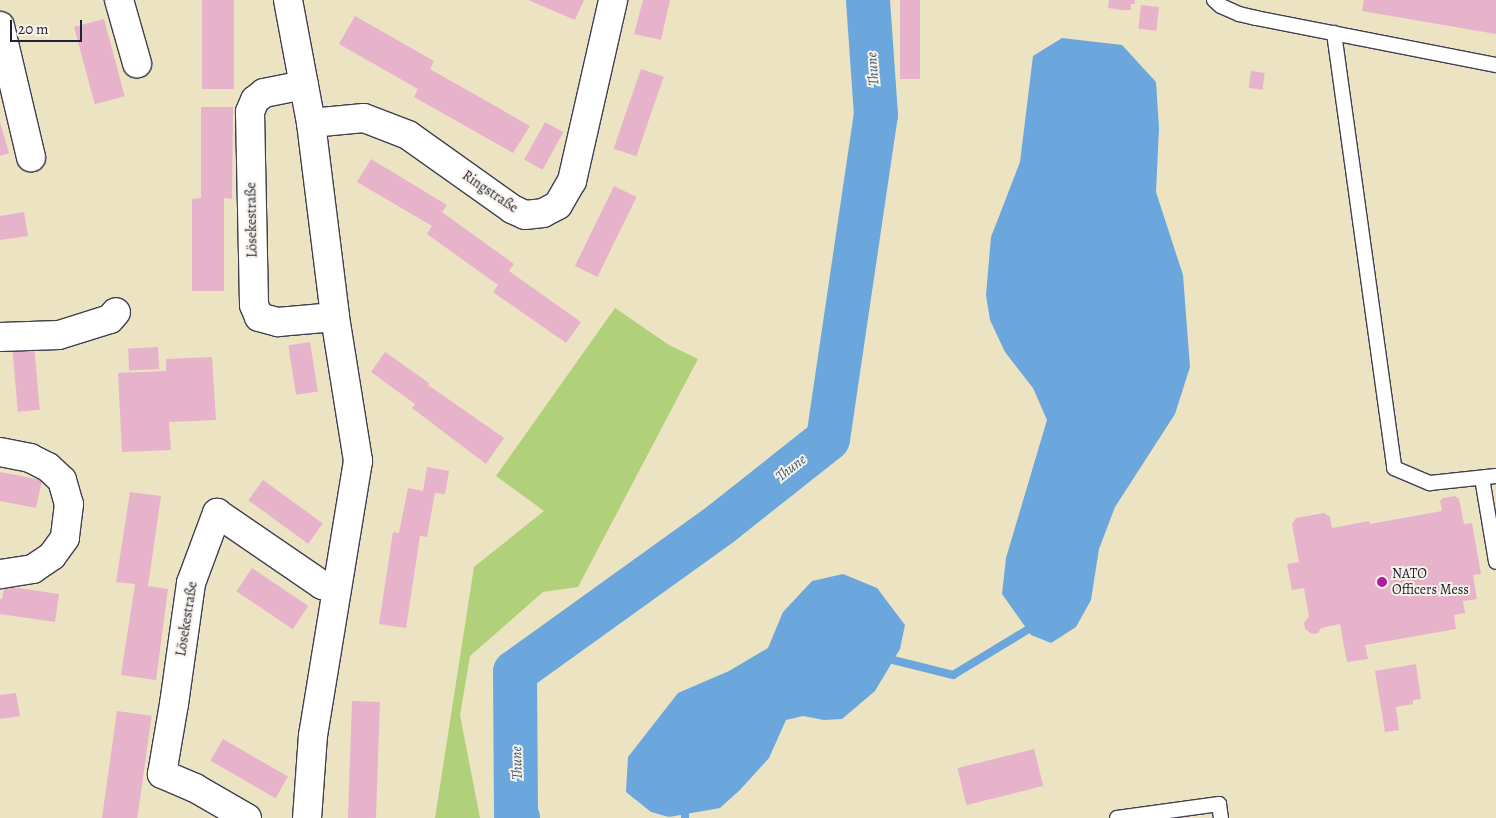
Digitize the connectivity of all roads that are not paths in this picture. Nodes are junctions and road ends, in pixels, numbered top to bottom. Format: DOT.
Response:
graph roads {
  1 [pos="119,0"];
  2 [pos="288,0"];
  3 [pos="613,0"];
  4 [pos="1214,0"];
  5 [pos="0,26"];
  6 [pos="1334,33"];
  7 [pos="137,63"];
  8 [pos="1496,65"];
  9 [pos="304,85"];
  10 [pos="311,123"];
  11 [pos="31,157"];
  12 [pos="116,312"];
  13 [pos="335,316"];
  14 [pos="0,338"];
  15 [pos="0,452"];
  16 [pos="1489,477"];
  17 [pos="1496,562"];
  18 [pos="0,574"];
  19 [pos="336,588"];
  20 [pos="246,818"];
  21 [pos="308,818"];
  22 [pos="1117,818"];
  23 [pos="1222,818"];
  1 -- 7 [label="street"];
  2 -- 9 [label="street"];
  3 -- 10 [label="street, Ringstraße"];
  4 -- 6 [label="lane"];
  5 -- 11 [label="street"];
  6 -- 8 [label="lane"];
  6 -- 16 [label="lane"];
  9 -- 10 [label="street"];
  9 -- 13 [label="street, Lösekestraße"];
  10 -- 13 [label="street"];
  12 -- 14 [label="street"];
  13 -- 19 [label="street"];
  15 -- 18 [label="street"];
  16 -- 17 [label="lane"];
  19 -- 20 [label="street, Lösekestraße"];
  19 -- 21 [label="street"];
  22 -- 23 [label="lane"];
}
